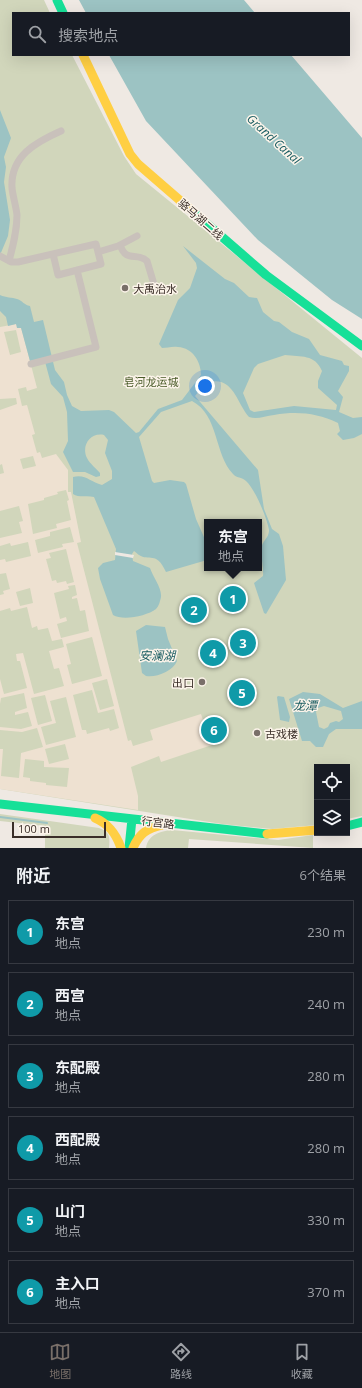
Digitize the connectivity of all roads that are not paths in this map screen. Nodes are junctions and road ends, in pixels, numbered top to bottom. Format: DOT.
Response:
graph roads {
  1 [pos="57,0"];
  2 [pos="63,12"];
  3 [pos="83,56"];
  4 [pos="61,131"];
  5 [pos="138,236"];
  6 [pos="120,245"];
  7 [pos="98,252"];
  8 [pos="53,254"];
  9 [pos="0,256"];
  10 [pos="9,261"];
  11 [pos="77,270"];
  12 [pos="156,291"];
  13 [pos="362,346"];
  14 [pos="31,364"];
  15 [pos="0,804"];
  16 [pos="84,813"];
  17 [pos="132,819"];
  18 [pos="362,822"];
  19 [pos="173,824"];
  20 [pos="350,825"];
  21 [pos="314,830"];
  22 [pos="121,848"];
  23 [pos="129,848"];
  24 [pos="133,848"];
  1 -- 2 [label="street"];
  3 -- 13 [label="street, 骆马湖二线"];
  4 -- 10 [label="street"];
  5 -- 6 [label="street"];
  6 -- 7 [label="street"];
  6 -- 12 [label="street"];
  7 -- 8 [label="street"];
  7 -- 11 [label="street"];
  8 -- 10 [label="street"];
  8 -- 11 [label="street"];
  9 -- 10 [label="street"];
  11 -- 14 [label="street"];
  15 -- 16 [label="street, 行宫路"];
  16 -- 17 [label="street, 行宫路"];
  16 -- 22 [label="street"];
  17 -- 19 [label="street, 行宫路"];
  17 -- 23 [label="street"];
  18 -- 20 [label="street"];
  19 -- 21 [label="street, 行宫路"];
  19 -- 24 [label="street"];
}
